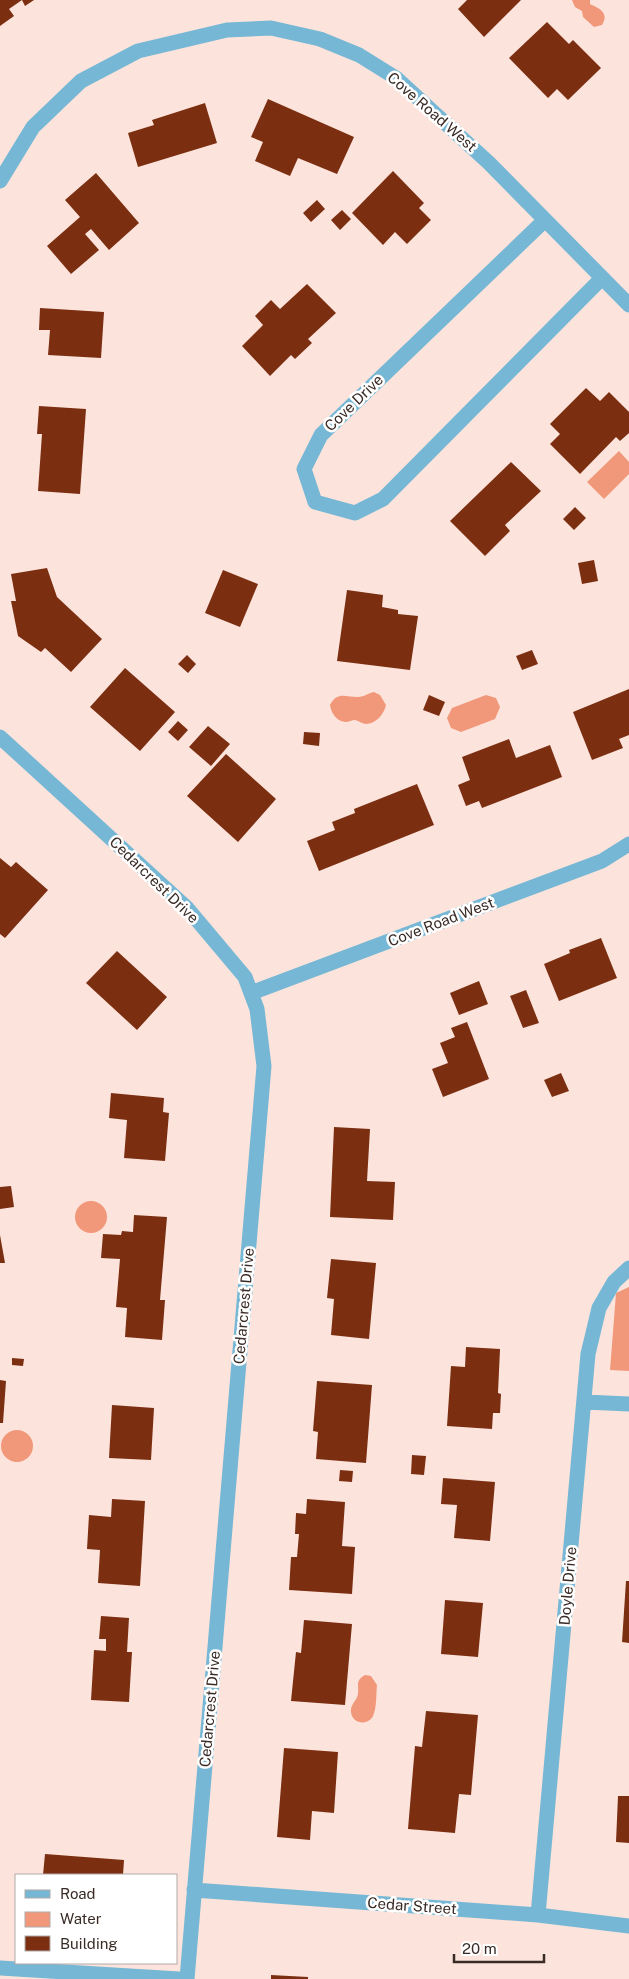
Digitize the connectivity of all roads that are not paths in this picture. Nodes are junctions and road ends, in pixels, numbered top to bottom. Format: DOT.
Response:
graph roads {
  1 [pos="0,181"];
  2 [pos="545,220"];
  3 [pos="602,278"];
  4 [pos="629,305"];
  5 [pos="0,737"];
  6 [pos="629,844"];
  7 [pos="251,993"];
  8 [pos="629,1268"];
  9 [pos="585,1402"];
  10 [pos="629,1404"];
  11 [pos="194,1890"];
  12 [pos="538,1915"];
  13 [pos="629,1926"];
  14 [pos="0,1968"];
  15 [pos="179,1979"];
  16 [pos="187,1979"];
  1 -- 2 [label="street, Cove Road West"];
  2 -- 3 [label="street, Cove Road West"];
  2 -- 3 [label="street, Cove Drive"];
  3 -- 4 [label="street, Cove Road West"];
  5 -- 7 [label="street, Cedarcrest Drive"];
  6 -- 7 [label="street, Cove Road West"];
  7 -- 11 [label="street, Cedarcrest Drive"];
  8 -- 9 [label="street, Doyle Drive"];
  9 -- 10 [label="street"];
  9 -- 12 [label="street, Doyle Drive"];
  11 -- 12 [label="street, Cedar Street"];
  11 -- 16 [label="street, Cedarcrest Drive"];
  12 -- 13 [label="street, Cedar Street"];
  14 -- 15 [label="street"];
}
